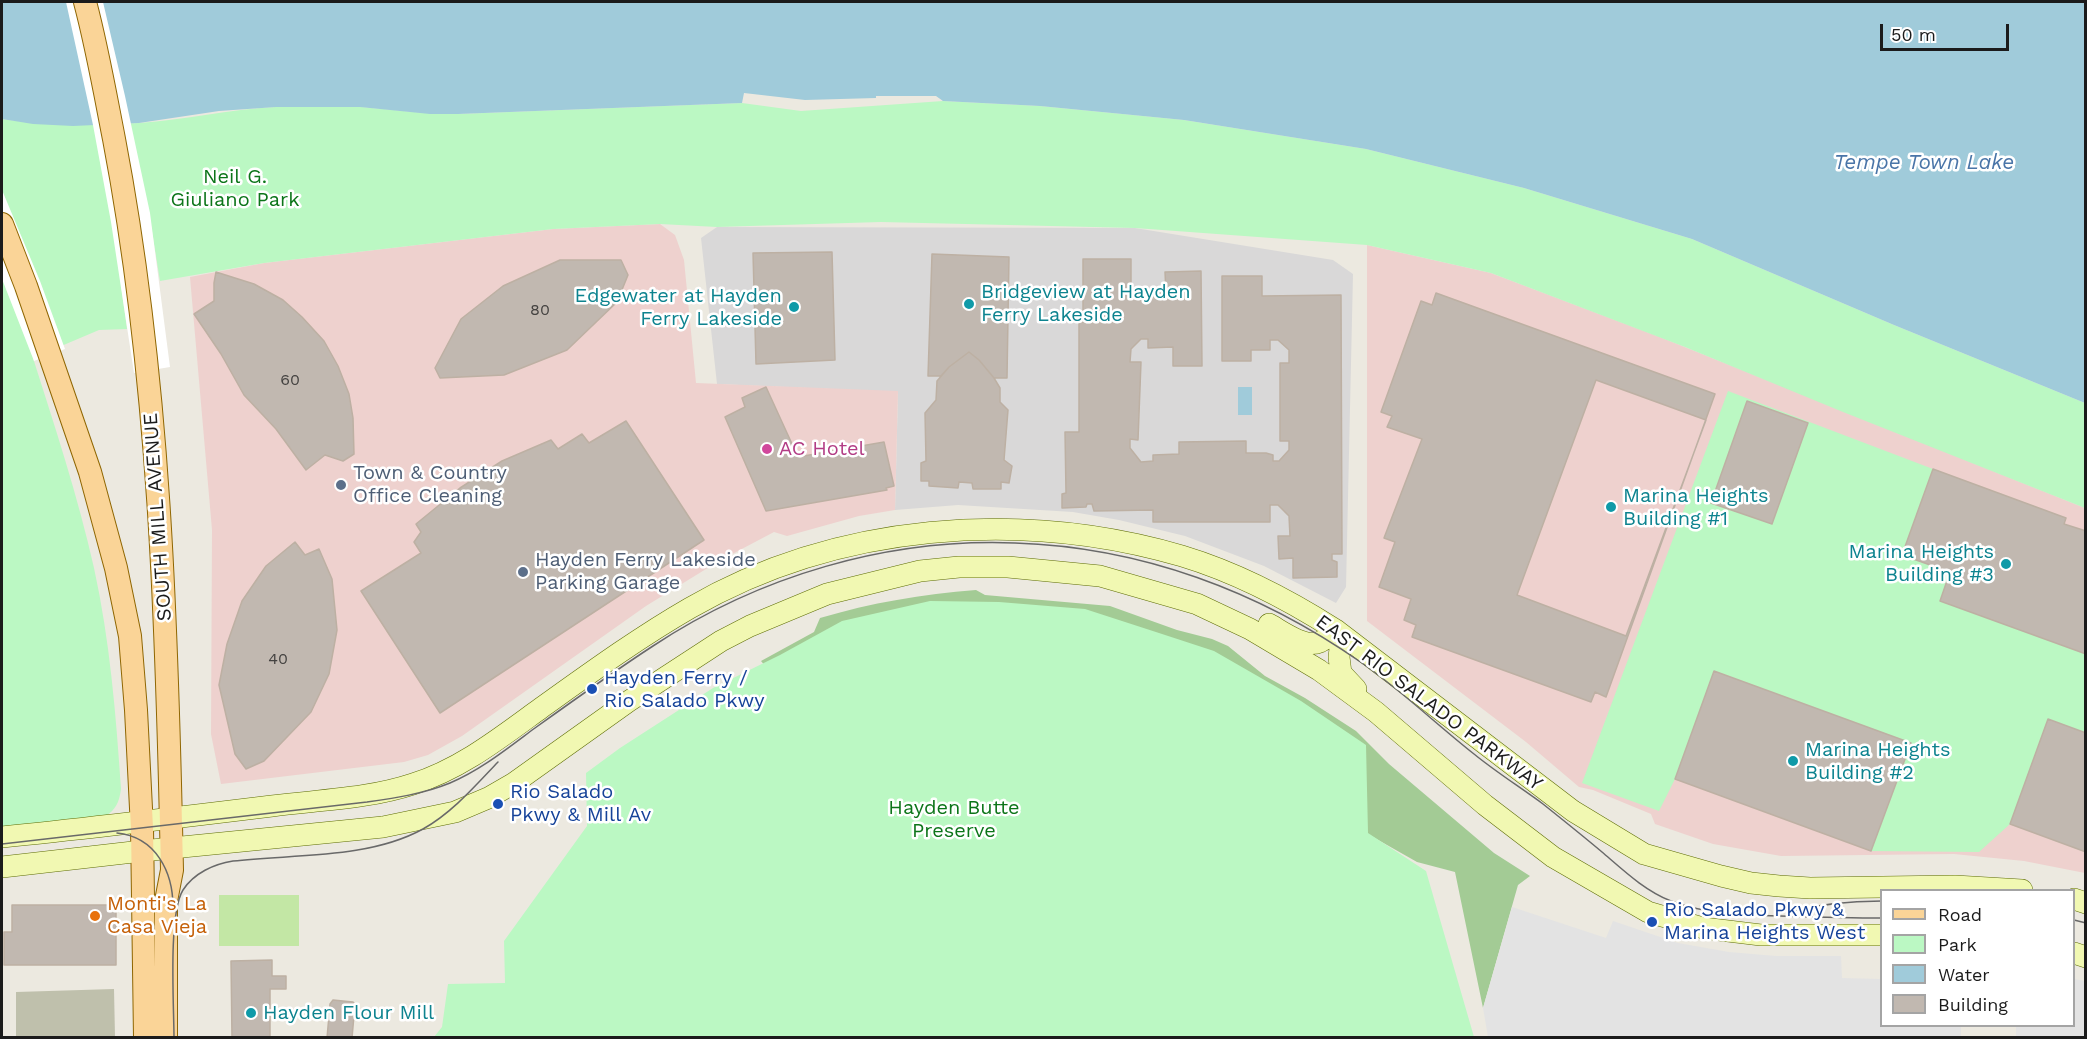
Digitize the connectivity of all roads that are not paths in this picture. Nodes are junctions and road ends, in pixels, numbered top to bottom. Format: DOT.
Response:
graph roads {
  1 [pos="85,2"];
  2 [pos="2,224"];
  3 [pos="1197,604"];
  4 [pos="1336,630"];
  5 [pos="1376,712"];
  6 [pos="171,819"];
  7 [pos="141,823"];
  8 [pos="2,837"];
  9 [pos="172,849"];
  10 [pos="142,851"];
  11 [pos="2,867"];
  12 [pos="1995,889"];
  13 [pos="1880,935"];
  14 [pos="145,1038"];
  15 [pos="166,1038"];
  1 -- 6 [label="main road, SOUTH MILL AVENUE"];
  2 -- 7 [label="main road, SOUTH MILL AVENUE"];
  3 -- 4 [label="main road"];
  3 -- 5 [label="main road, EAST RIO SALADO PARKWAY"];
  3 -- 9 [label="main road, EAST RIO SALADO PARKWAY"];
  4 -- 5 [label="main road"];
  4 -- 6 [label="main road, EAST RIO SALADO PARKWAY"];
  4 -- 12 [label="main road, EAST RIO SALADO PARKWAY"];
  5 -- 13 [label="main road, EAST RIO SALADO PARKWAY"];
  6 -- 7 [label="main road, EAST RIO SALADO PARKWAY"];
  6 -- 9 [label="main road, SOUTH MILL AVENUE"];
  7 -- 8 [label="main road, EAST RIO SALADO PARKWAY"];
  7 -- 10 [label="main road, SOUTH MILL AVENUE"];
  9 -- 10 [label="main road, EAST RIO SALADO PARKWAY"];
  9 -- 15 [label="main road, SOUTH MILL AVENUE"];
  10 -- 11 [label="main road, EAST RIO SALADO PARKWAY"];
  10 -- 14 [label="main road, SOUTH MILL AVENUE"];
}
